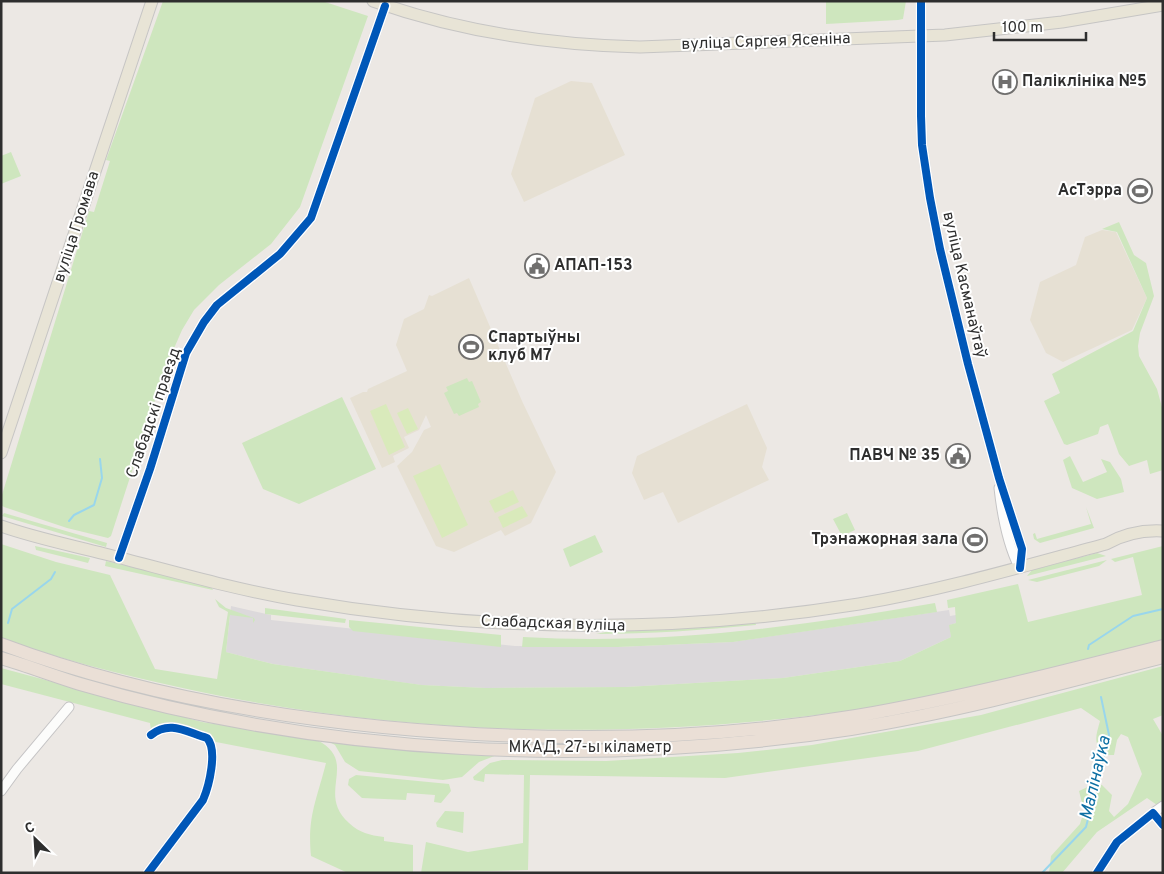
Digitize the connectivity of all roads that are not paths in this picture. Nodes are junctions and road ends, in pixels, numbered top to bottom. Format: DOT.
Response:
graph roads {
  1 [pos="152,1"];
  2 [pos="373,1"];
  3 [pos="921,1"];
  4 [pos="1163,5"];
  5 [pos="385,6"];
  6 [pos="919,36"];
  7 [pos="1,453"];
  8 [pos="1,526"];
  9 [pos="1162,531"];
  10 [pos="118,558"];
  11 [pos="1020,568"];
  12 [pos="1,644"];
  13 [pos="1163,646"];
  14 [pos="1163,657"];
  15 [pos="1,658"];
  16 [pos="1032,685"];
  17 [pos="146,694"];
  18 [pos="68,707"];
  19 [pos="151,735"];
  20 [pos="1,791"];
  21 [pos="1163,806"];
  22 [pos="1152,813"];
  23 [pos="1163,825"];
  24 [pos="148,873"];
  25 [pos="1097,873"];
  1 -- 7 [label="main road, вуліца Громава"];
  2 -- 5 [label="main road, вуліца Сяргея Ясеніна"];
  3 -- 6 [label="street, вуліца Касманаўтаў"];
  4 -- 6 [label="main road, вуліца Сяргея Ясеніна"];
  5 -- 6 [label="main road, вуліца Сяргея Ясеніна"];
  5 -- 10 [label="street, Слабадскі праезд"];
  6 -- 11 [label="street, вуліца Касманаўтаў"];
  8 -- 10 [label="main road, Слабадская вуліца"];
  9 -- 11 [label="main road, Слабадская вуліца"];
  10 -- 11 [label="main road, Слабадская вуліца"];
  12 -- 17 [label="highway"];
  13 -- 16 [label="highway"];
  14 -- 16 [label="highway"];
  15 -- 17 [label="highway"];
  16 -- 17 [label="highway, МКАД, 27-ы кіламетр"];
  18 -- 20 [label="street"];
  19 -- 24 [label="street"];
  21 -- 22 [label="street"];
  22 -- 23 [label="street"];
  22 -- 25 [label="street"];
}
